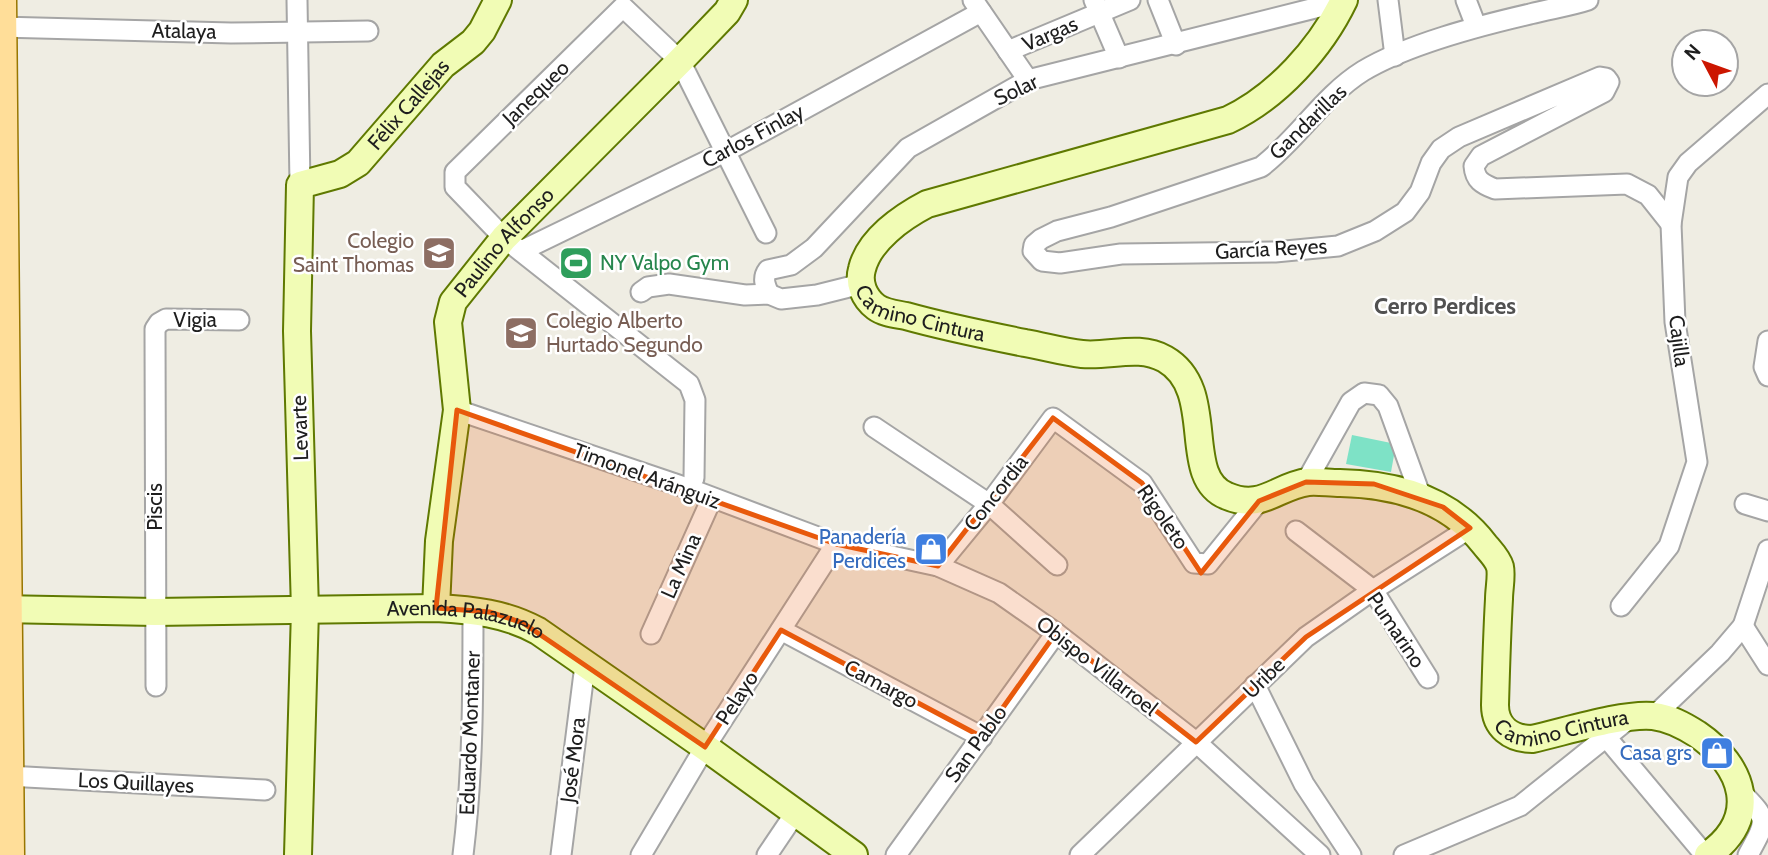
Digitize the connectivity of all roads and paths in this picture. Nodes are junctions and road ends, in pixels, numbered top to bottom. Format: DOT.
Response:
graph roads {
  1 [pos="297,0"];
  2 [pos="498,0"];
  3 [pos="1130,0"];
  4 [pos="1158,0"];
  5 [pos="1388,0"];
  6 [pos="1466,0"];
  7 [pos="1588,0"];
  8 [pos="1343,1"];
  9 [pos="736,4"];
  10 [pos="977,6"];
  11 [pos="1098,6"];
  12 [pos="1530,7"];
  13 [pos="1,18"];
  14 [pos="1476,26"];
  15 [pos="368,31"];
  16 [pos="296,32"];
  17 [pos="1176,45"];
  18 [pos="1008,51"];
  19 [pos="1395,56"];
  20 [pos="1119,58"];
  21 [pos="680,61"];
  22 [pos="1028,80"];
  23 [pos="1768,94"];
  24 [pos="727,151"];
  25 [pos="300,185"];
  26 [pos="1671,224"];
  27 [pos="766,233"];
  28 [pos="512,245"];
  29 [pos="1033,251"];
  30 [pos="861,284"];
  31 [pos="641,292"];
  32 [pos="769,294"];
  33 [pos="239,320"];
  34 [pos="2,321"];
  35 [pos="155,329"];
  36 [pos="1768,341"];
  37 [pos="1768,376"];
  38 [pos="457,410"];
  39 [pos="1053,418"];
  40 [pos="874,427"];
  41 [pos="694,478"];
  42 [pos="1306,482"];
  43 [pos="1421,497"];
  44 [pos="712,499"];
  45 [pos="1259,501"];
  46 [pos="1745,503"];
  47 [pos="989,504"];
  48 [pos="1768,511"];
  49 [pos="1470,528"];
  50 [pos="1296,531"];
  51 [pos="836,544"];
  52 [pos="1767,557"];
  53 [pos="1057,565"];
  54 [pos="938,566"];
  55 [pos="1763,585"];
  56 [pos="1373,590"];
  57 [pos="1621,606"];
  58 [pos="436,608"];
  59 [pos="3,609"];
  60 [pos="305,610"];
  61 [pos="473,610"];
  62 [pos="155,612"];
  63 [pos="1743,626"];
  64 [pos="782,630"];
  65 [pos="650,634"];
  66 [pos="1056,634"];
  67 [pos="585,665"];
  68 [pos="1768,665"];
  69 [pos="1428,678"];
  70 [pos="1255,685"];
  71 [pos="156,686"];
  72 [pos="1642,717"];
  73 [pos="982,737"];
  74 [pos="1606,737"];
  75 [pos="1196,743"];
  76 [pos="705,747"];
  77 [pos="8,776"];
  78 [pos="265,790"];
  79 [pos="1741,792"];
  80 [pos="796,813"];
  81 [pos="9,855"];
  82 [pos="299,855"];
  83 [pos="463,855"];
  84 [pos="561,855"];
  85 [pos="641,855"];
  86 [pos="767,855"];
  87 [pos="854,855"];
  88 [pos="896,855"];
  89 [pos="1080,855"];
  90 [pos="1320,855"];
  91 [pos="1350,855"];
  92 [pos="1404,855"];
  93 [pos="1707,855"];
  94 [pos="1748,855"];
  1 -- 16 [label="street, Levarte"];
  2 -- 25 [label="main road, Félix Callejas"];
  3 -- 11 [label="street, Vargas"];
  4 -- 17 [label="street"];
  5 -- 19 [label="street"];
  6 -- 14 [label="street"];
  7 -- 12 [label="street, Gandarillas"];
  8 -- 17 [label="street, Solar"];
  8 -- 30 [label="main road, Camino Cintura"];
  9 -- 21 [label="main road, Paulino Alfonso"];
  10 -- 18 [label="street"];
  10 -- 24 [label="street, Carlos Finlay"];
  11 -- 18 [label="street, Vargas"];
  11 -- 20 [label="street"];
  12 -- 14 [label="street, Gandarillas"];
  13 -- 16 [label="street, Atalaya"];
  13 -- 34 [label="main road"];
  14 -- 19 [label="street, Gandarillas"];
  15 -- 16 [label="street, Atalaya"];
  16 -- 25 [label="street, Levarte"];
  17 -- 20 [label="street, Solar"];
  18 -- 22 [label="street"];
  19 -- 29 [label="street, Gandarillas"];
  20 -- 22 [label="street, Solar"];
  21 -- 24 [label="street"];
  21 -- 28 [label="main road, Paulino Alfonso"];
  21 -- 28 [label="street, Janequeo"];
  22 -- 32 [label="street, Solar"];
  23 -- 26 [label="street, Cajilla"];
  24 -- 27 [label="street"];
  24 -- 28 [label="street, Carlos Finlay"];
  25 -- 60 [label="main road, Levarte"];
  26 -- 29 [label="street, García Reyes"];
  26 -- 57 [label="street, Cajilla"];
  28 -- 38 [label="main road, Paulino Alfonso"];
  28 -- 41 [label="street"];
  30 -- 32 [label="street"];
  30 -- 45 [label="main road, Camino Cintura"];
  31 -- 32 [label="street"];
  33 -- 35 [label="street, Vigia"];
  34 -- 59 [label="main road"];
  35 -- 62 [label="street, Piscis"];
  36 -- 37 [label="street"];
  38 -- 44 [label="street, Timonel Aránguiz"];
  38 -- 58 [label="main road, Paulino Alfonso"];
  39 -- 45 [label="street, Rigoleto"];
  39 -- 47 [label="street, Concordia"];
  40 -- 47 [label="street"];
  42 -- 43 [label="main road, Camino Cintura"];
  42 -- 43 [label="street"];
  42 -- 45 [label="main road, Camino Cintura"];
  43 -- 49 [label="main road, Camino Cintura"];
  44 -- 51 [label="street, Timonel Aránguiz"];
  44 -- 65 [label="street, La Mina"];
  46 -- 48 [label="street"];
  47 -- 53 [label="street"];
  47 -- 54 [label="street, Concordia"];
  49 -- 56 [label="street, Uribe"];
  49 -- 72 [label="main road, Camino Cintura"];
  50 -- 56 [label="street, Pumarino"];
  51 -- 54 [label="street, Obispo Villarroel"];
  51 -- 64 [label="street, Pelayo"];
  52 -- 55 [label="street"];
  54 -- 66 [label="street, Obispo Villarroel"];
  55 -- 63 [label="street"];
  56 -- 69 [label="street, Pumarino"];
  56 -- 70 [label="street, Uribe"];
  58 -- 60 [label="main road, Avenida Palazuelo"];
  58 -- 61 [label="main road, Avenida Palazuelo"];
  59 -- 62 [label="main road, Avenida Palazuelo"];
  59 -- 77 [label="main road"];
  60 -- 62 [label="main road, Avenida Palazuelo"];
  60 -- 82 [label="main road, Levarte"];
  61 -- 67 [label="main road, Avenida Palazuelo"];
  61 -- 83 [label="street, Eduardo Montaner"];
  62 -- 71 [label="street, Piscis"];
  63 -- 68 [label="street"];
  63 -- 72 [label="street"];
  64 -- 73 [label="street, Camargo"];
  64 -- 76 [label="street, Pelayo"];
  66 -- 73 [label="street, San Pablo"];
  66 -- 75 [label="street, Obispo Villarroel"];
  67 -- 76 [label="main road, Avenida Palazuelo"];
  67 -- 84 [label="street, José Mora"];
  70 -- 75 [label="street, Uribe"];
  70 -- 91 [label="street"];
  72 -- 74 [label="street"];
  72 -- 79 [label="main road, Camino Cintura"];
  73 -- 88 [label="street, San Pablo"];
  74 -- 92 [label="street"];
  74 -- 93 [label="street"];
  75 -- 89 [label="street, Uribe"];
  75 -- 90 [label="street, Obispo Villarroel"];
  76 -- 80 [label="main road, Avenida Palazuelo"];
  76 -- 85 [label="street, Pelayo"];
  77 -- 78 [label="street, Los Quillayes"];
  77 -- 81 [label="main road"];
  79 -- 93 [label="main road"];
  79 -- 94 [label="street"];
  80 -- 86 [label="street"];
  80 -- 87 [label="main road, Avenida Palazuelo"];
}
